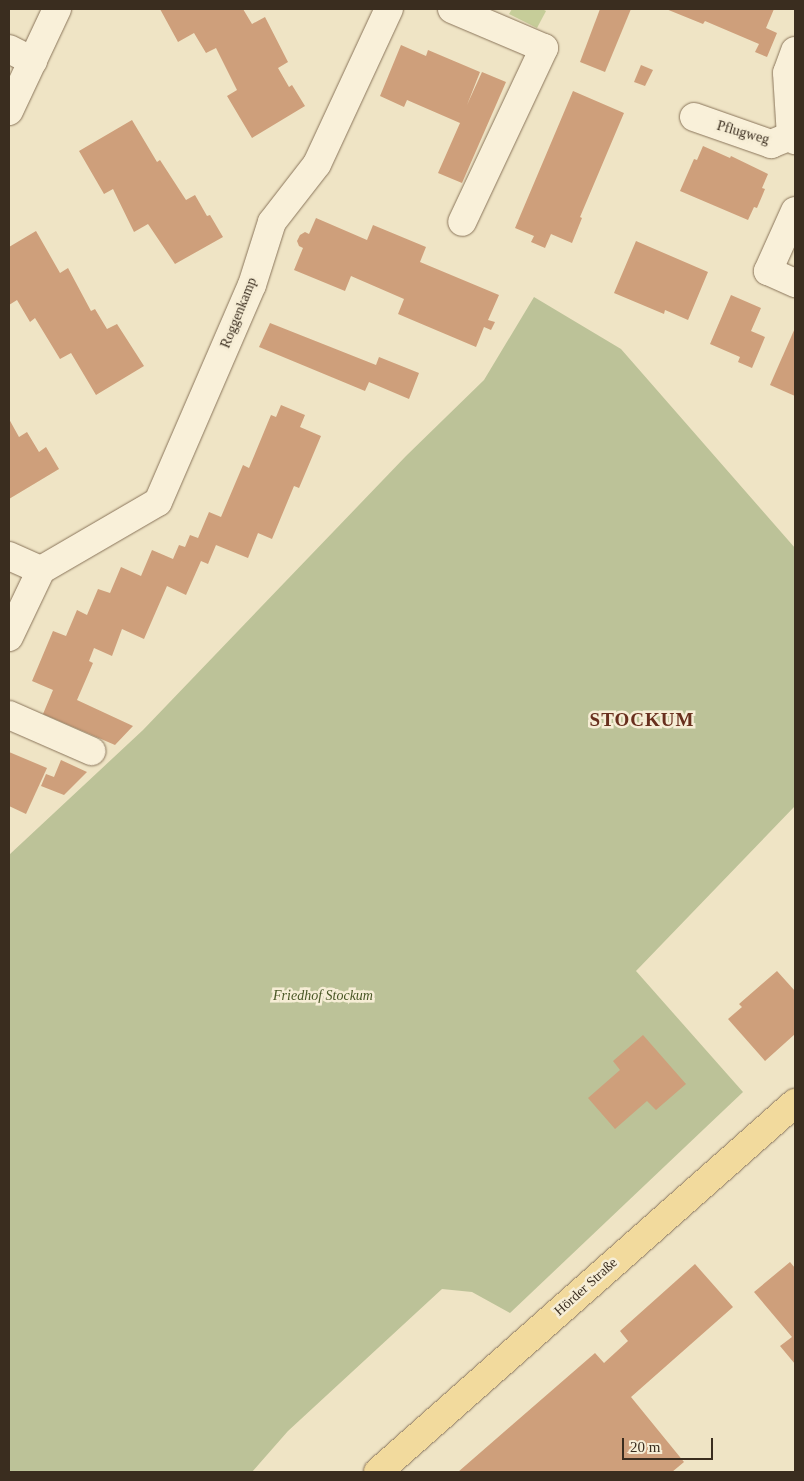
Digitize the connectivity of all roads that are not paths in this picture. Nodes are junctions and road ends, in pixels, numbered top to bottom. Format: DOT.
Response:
graph roads {
  1 [pos="57,9"];
  2 [pos="389,9"];
  3 [pos="459,10"];
  4 [pos="795,51"];
  5 [pos="21,55"];
  6 [pos="9,112"];
  7 [pos="694,117"];
  8 [pos="793,138"];
  9 [pos="795,211"];
  10 [pos="462,222"];
  11 [pos="795,283"];
  12 [pos="9,556"];
  13 [pos="41,570"];
  14 [pos="9,637"];
  15 [pos="9,716"];
  16 [pos="91,751"];
  17 [pos="795,1102"];
  18 [pos="378,1472"];
  1 -- 5 [label="street"];
  2 -- 13 [label="street, Roggenkamp"];
  3 -- 10 [label="street"];
  4 -- 8 [label="street, Pflugweg"];
  5 -- 6 [label="street"];
  7 -- 8 [label="street, Pflugweg"];
  9 -- 11 [label="street"];
  12 -- 13 [label="street"];
  13 -- 14 [label="street"];
  15 -- 16 [label="street"];
  17 -- 18 [label="main road, Hörder Straße"];
}
